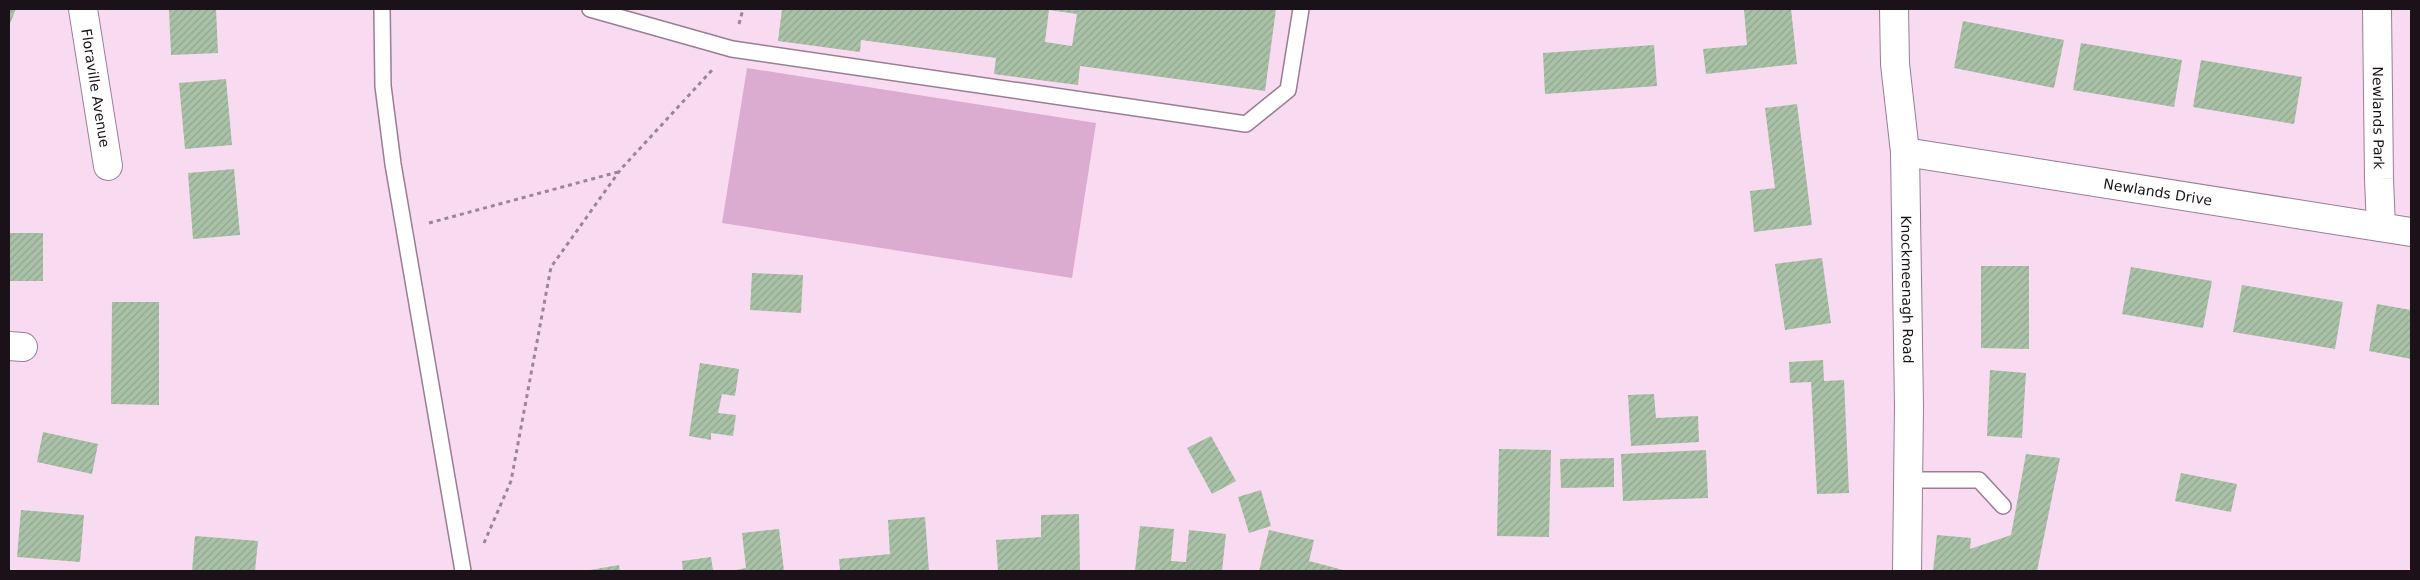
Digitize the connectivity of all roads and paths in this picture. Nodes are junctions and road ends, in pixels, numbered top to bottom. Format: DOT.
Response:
graph roads {
  1 [pos="83,9"];
  2 [pos="382,9"];
  3 [pos="590,9"];
  4 [pos="1301,9"];
  5 [pos="1894,9"];
  6 [pos="2377,9"];
  7 [pos="732,48"];
  8 [pos="1905,152"];
  9 [pos="108,166"];
  10 [pos="619,172"];
  11 [pos="2381,227"];
  12 [pos="404,229"];
  13 [pos="2411,232"];
  14 [pos="1908,480"];
  15 [pos="2003,506"];
  16 [pos="484,544"];
  17 [pos="463,571"];
  18 [pos="1907,571"];
  1 -- 9 [label="street, Floraville Avenue"];
  2 -- 12 [label="lane"];
  3 -- 7 [label="lane"];
  4 -- 7 [label="lane"];
  5 -- 8 [label="street, Knockmeenagh Road"];
  6 -- 11 [label="street, Newlands Park"];
  7 -- 10 [label="path"];
  8 -- 11 [label="street, Newlands Drive"];
  8 -- 14 [label="street, Knockmeenagh Road"];
  10 -- 12 [label="path"];
  10 -- 16 [label="path"];
  11 -- 13 [label="street, Newlands Drive"];
  12 -- 17 [label="lane"];
  14 -- 15 [label="lane"];
  14 -- 18 [label="street, Knockmeenagh Road"];
}
